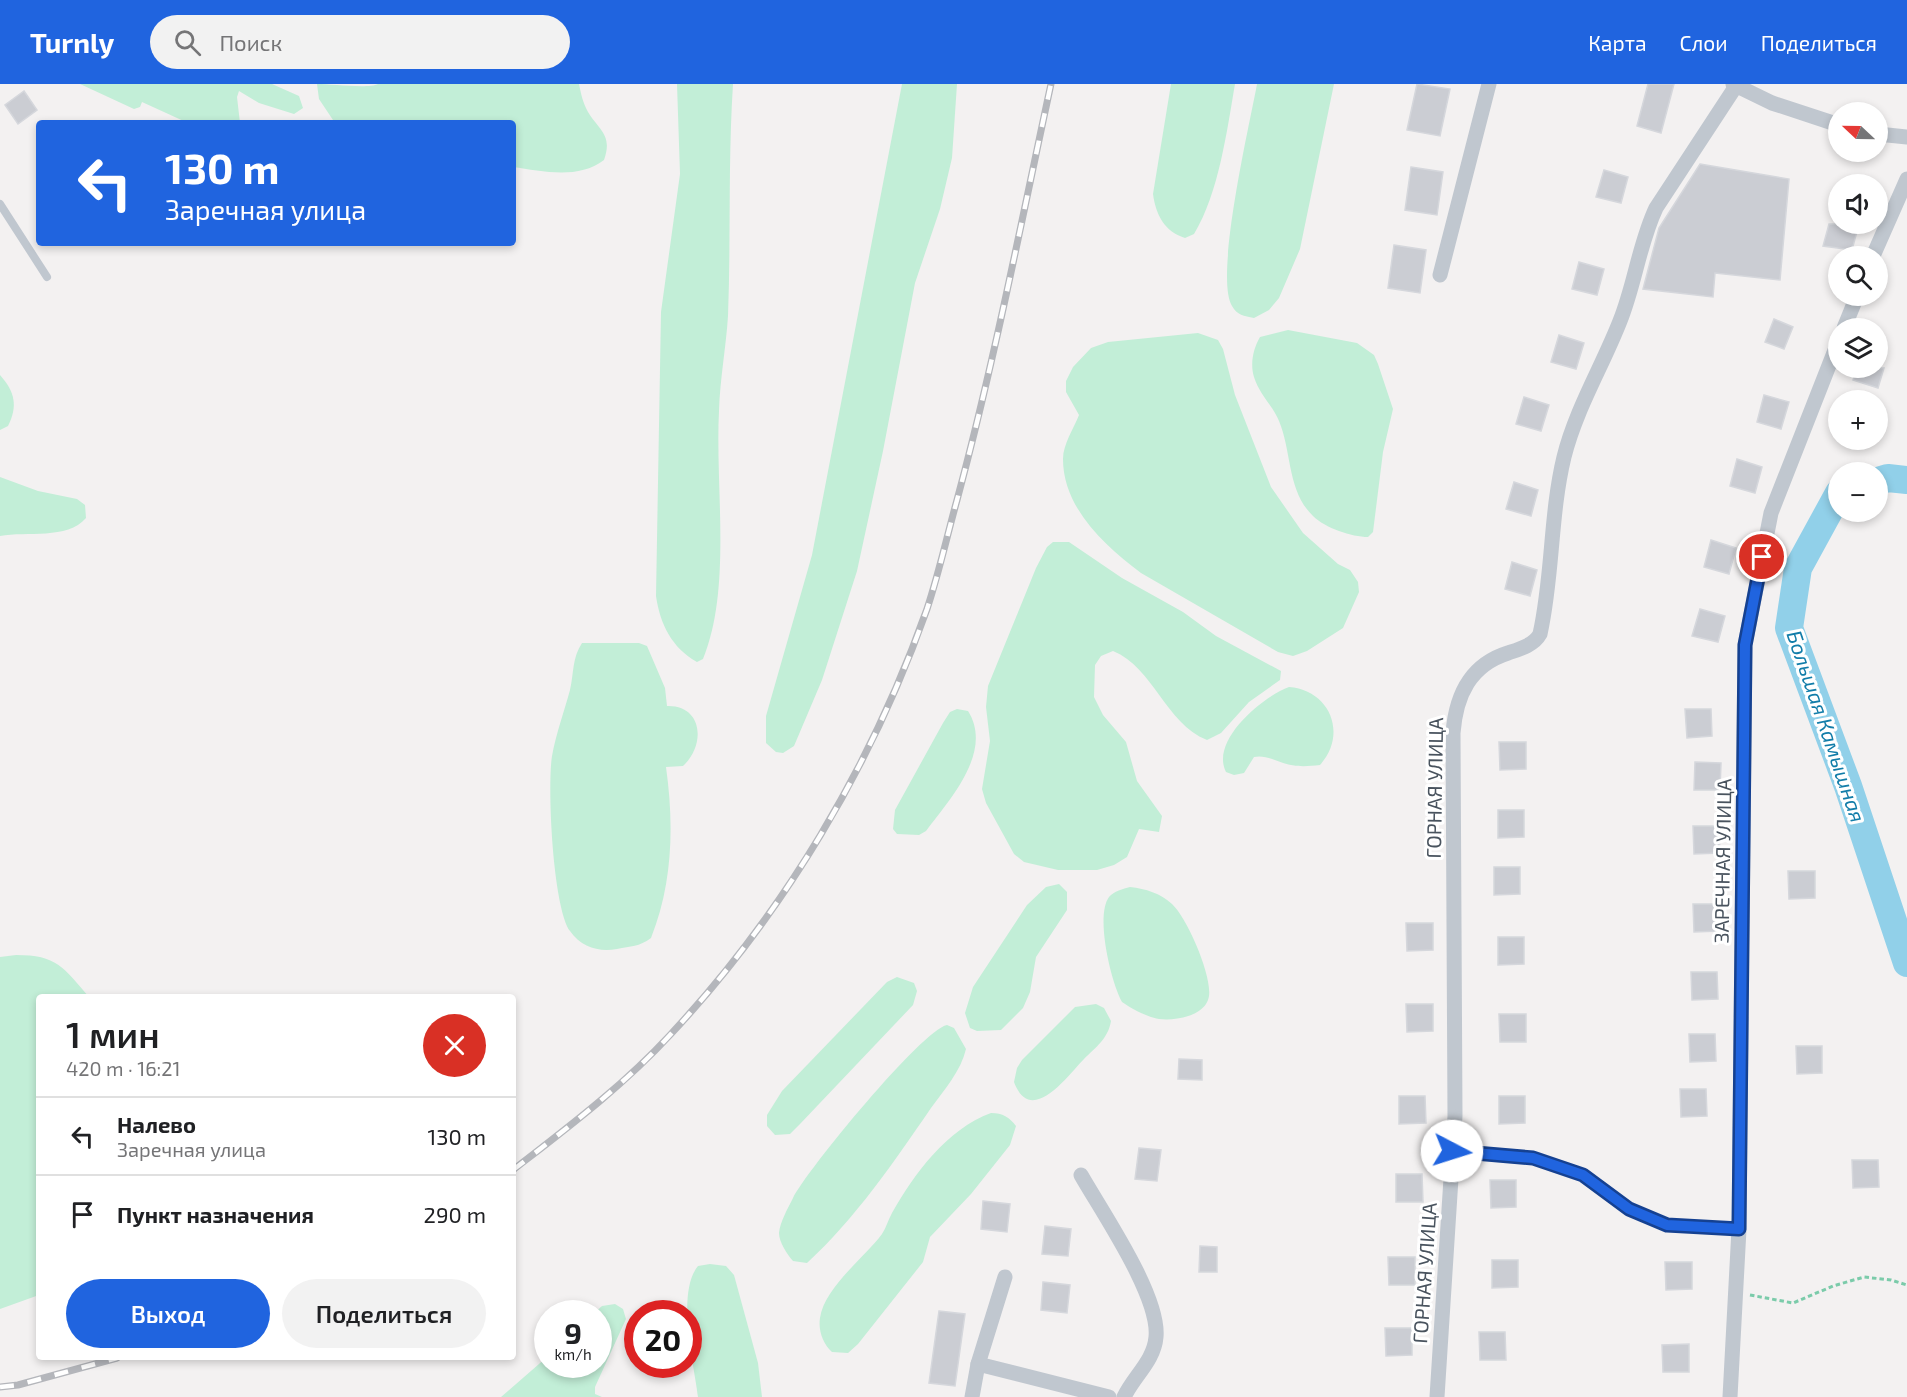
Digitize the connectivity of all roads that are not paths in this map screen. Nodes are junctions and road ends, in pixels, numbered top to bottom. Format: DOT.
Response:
graph roads {
  1 [pos="1489,84"];
  2 [pos="1735,85"];
  3 [pos="1828,121"];
  4 [pos="1888,135"];
  5 [pos="1907,137"];
  6 [pos="1907,179"];
  7 [pos="0,204"];
  8 [pos="1877,246"];
  9 [pos="1440,275"];
  10 [pos="47,277"];
  11 [pos="1828,368"];
  12 [pos="1452,1151"];
  13 [pos="1080,1175"];
  14 [pos="1739,1229"];
  15 [pos="1005,1277"];
  16 [pos="978,1364"];
  17 [pos="972,1397"];
  18 [pos="1108,1397"];
  19 [pos="1124,1397"];
  20 [pos="1437,1397"];
  21 [pos="1730,1397"];
  1 -- 9 [label="street"];
  2 -- 3 [label="street, ГОРНАЯ УЛИЦА"];
  2 -- 12 [label="street, ГОРНАЯ УЛИЦА"];
  4 -- 5 [label="street"];
  6 -- 8 [label="street"];
  7 -- 10 [label="lane"];
  11 -- 14 [label="street, ЗАРЕЧНАЯ УЛИЦА"];
  12 -- 14 [label="lane"];
  12 -- 20 [label="street, ГОРНАЯ УЛИЦА"];
  13 -- 19 [label="street"];
  14 -- 21 [label="street, ЗАРЕЧНАЯ УЛИЦА"];
  15 -- 16 [label="street"];
  16 -- 17 [label="street"];
  16 -- 18 [label="street"];
}
